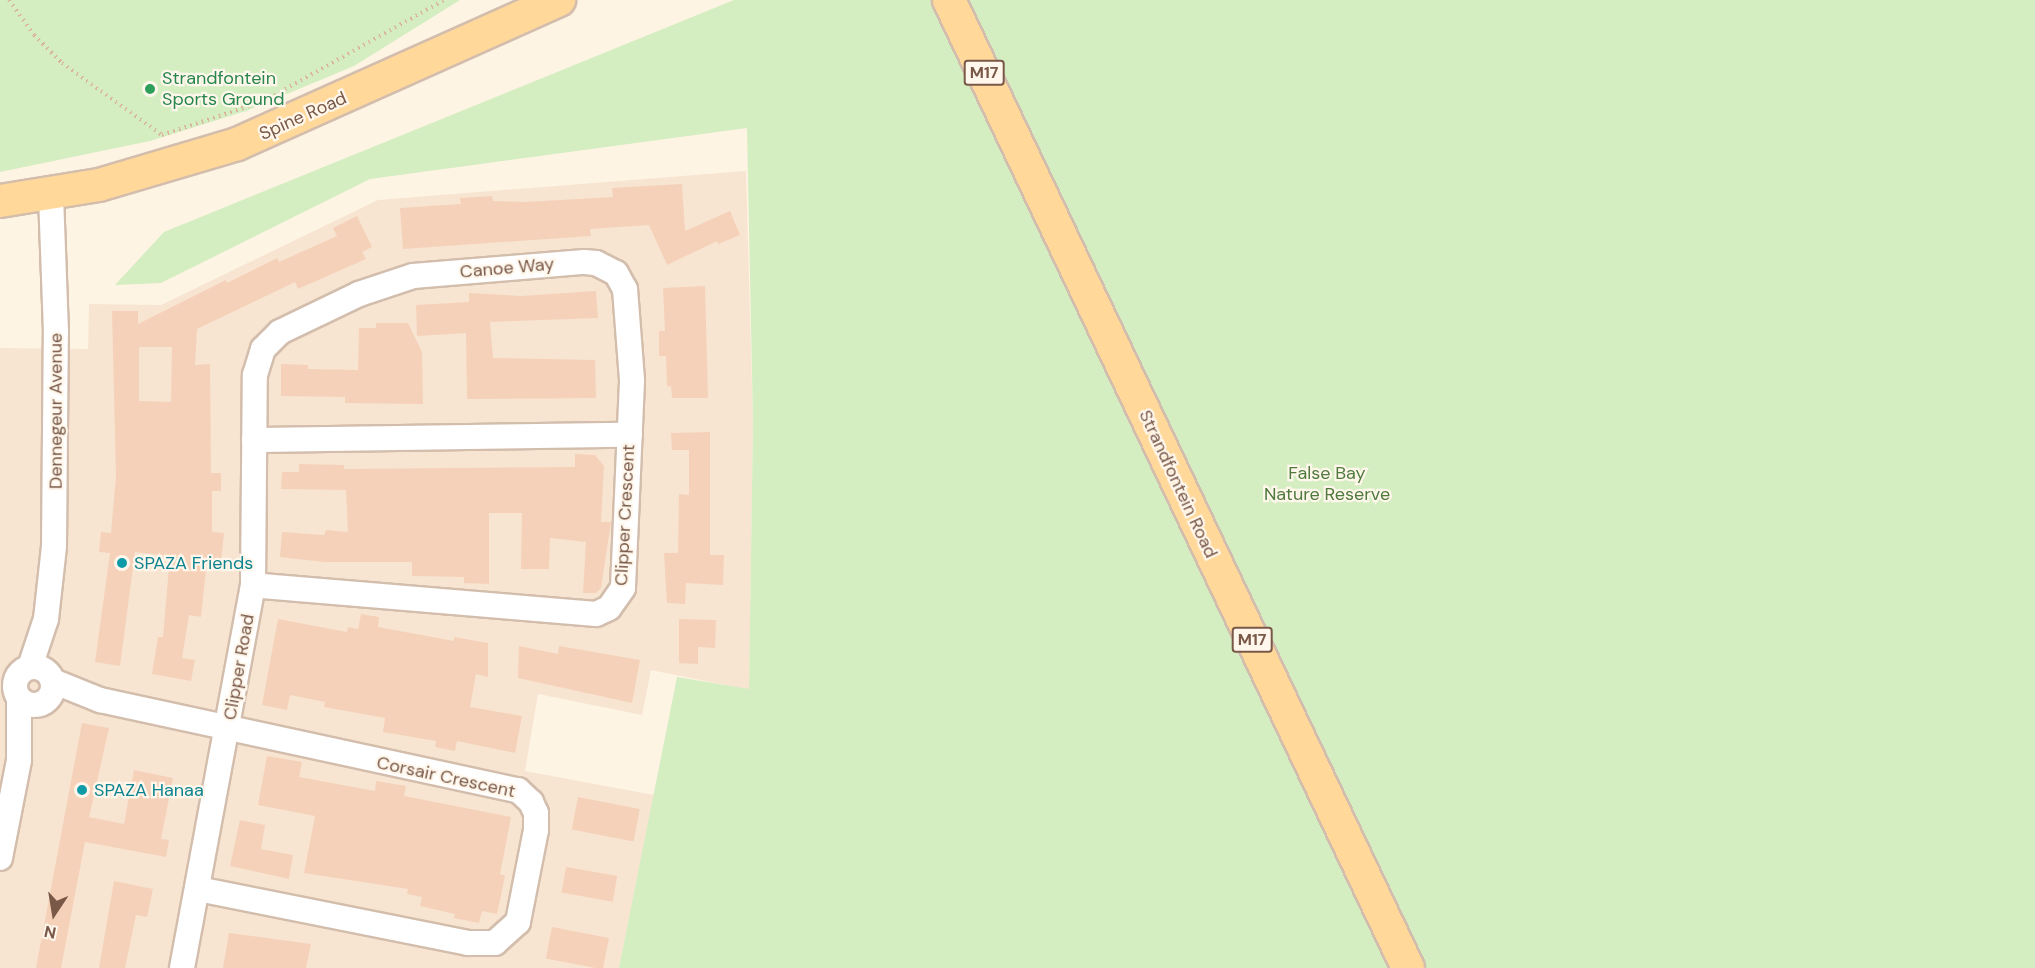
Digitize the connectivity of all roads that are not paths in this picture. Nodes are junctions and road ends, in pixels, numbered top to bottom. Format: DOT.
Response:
graph roads {
  1 [pos="559,0"];
  2 [pos="950,0"];
  3 [pos="51,193"];
  4 [pos="0,201"];
  5 [pos="257,362"];
  6 [pos="630,435"];
  7 [pos="254,440"];
  8 [pos="253,585"];
  9 [pos="27,685"];
  10 [pos="228,729"];
  11 [pos="0,858"];
  12 [pos="197,889"];
  13 [pos="182,968"];
  14 [pos="1408,968"];
  1 -- 3 [label="main road, Spine Road"];
  2 -- 14 [label="main road, Strandfontein Road / M17"];
  3 -- 4 [label="main road, Spine Road"];
  3 -- 9 [label="street, Dennegeur Avenue"];
  5 -- 6 [label="street, Canoe Way"];
  5 -- 7 [label="street, Clipper Road"];
  6 -- 7 [label="street, Clipper Crescent"];
  6 -- 8 [label="street, Clipper Crescent"];
  7 -- 8 [label="street, Clipper Road"];
  8 -- 10 [label="street, Clipper Road"];
  9 -- 10 [label="street, Corsair Crescent"];
  9 -- 11 [label="street, Dennegeur Avenue"];
  10 -- 12 [label="street, Clipper Road"];
  10 -- 12 [label="street, Corsair Crescent"];
  12 -- 13 [label="street, Clipper Road"];
}
